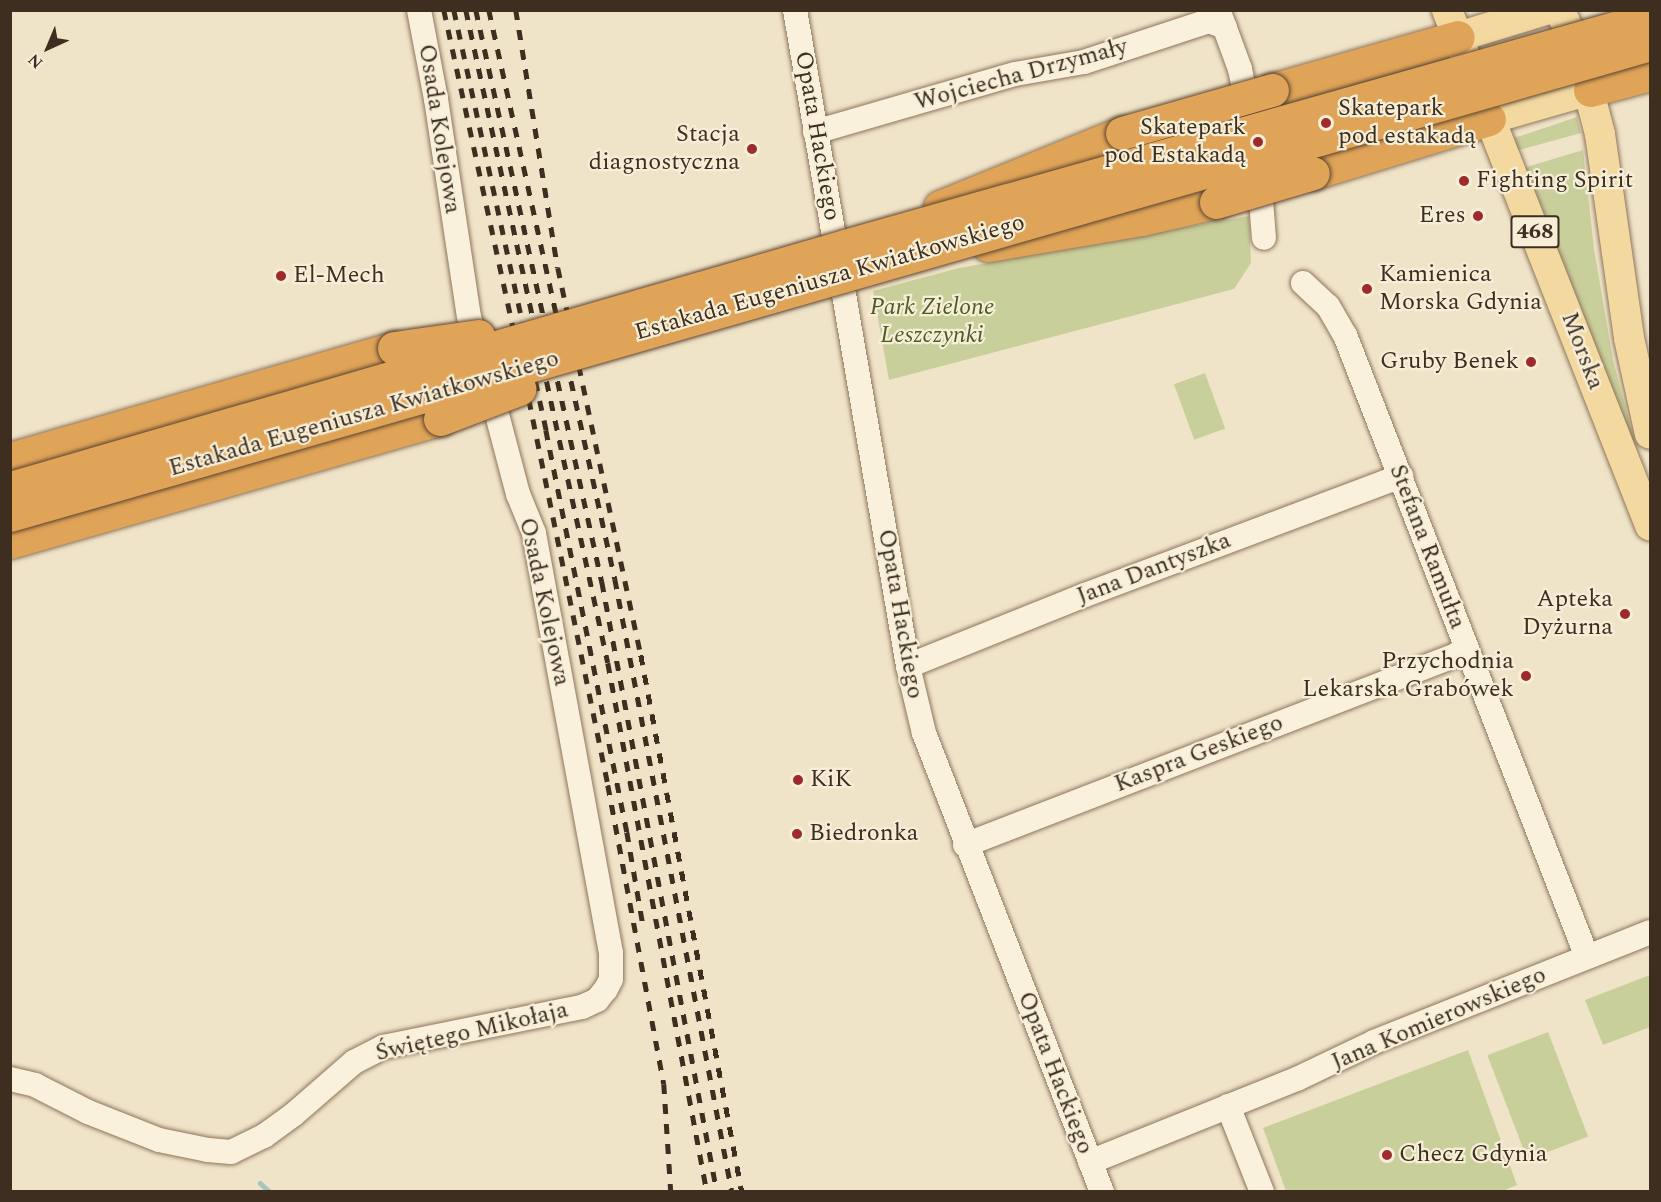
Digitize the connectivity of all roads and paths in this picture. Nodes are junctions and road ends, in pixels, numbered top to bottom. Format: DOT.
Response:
graph roads {
  1 [pos="419,10"];
  2 [pos="795,10"];
  3 [pos="1546,10"];
  4 [pos="1560,10"];
  5 [pos="1650,18"];
  6 [pos="1222,19"];
  7 [pos="1453,24"];
  8 [pos="1650,44"];
  9 [pos="1650,74"];
  10 [pos="1590,90"];
  11 [pos="1489,118"];
  12 [pos="815,132"];
  13 [pos="1264,238"];
  14 [pos="851,258"];
  15 [pos="1303,283"];
  16 [pos="616,314"];
  17 [pos="641,334"];
  18 [pos="483,364"];
  19 [pos="320,426"];
  20 [pos="1650,434"];
  21 [pos="10,459"];
  22 [pos="1401,476"];
  23 [pos="102,488"];
  24 [pos="28,503"];
  25 [pos="1650,525"];
  26 [pos="10,542"];
  27 [pos="1465,648"];
  28 [pos="908,666"];
  29 [pos="965,845"];
  30 [pos="1650,932"];
  31 [pos="1587,957"];
  32 [pos="582,1007"];
  33 [pos="10,1079"];
  34 [pos="1228,1106"];
  35 [pos="1090,1162"];
  36 [pos="1102,1191"];
  37 [pos="1262,1191"];
  1 -- 18 [label="street, Osada Kolejowa"];
  2 -- 12 [label="street, Opata Hackiego"];
  3 -- 7 [label="main road"];
  4 -- 10 [label="main road, Morska"];
  5 -- 14 [label="highway, Estakada Eugeniusza Kwiatkowskiego, bridge"];
  6 -- 12 [label="street, Wojciecha Drzymały"];
  6 -- 13 [label="street, Wojciecha Drzymały"];
  7 -- 11 [label="main road, Morska / 468"];
  7 -- 14 [label="highway, bridge"];
  8 -- 14 [label="highway, Estakada Eugeniusza Kwiatkowskiego, bridge"];
  9 -- 10 [label="highway"];
  10 -- 11 [label="main road"];
  10 -- 20 [label="main road, Morska"];
  11 -- 14 [label="highway, bridge"];
  11 -- 25 [label="main road, Morska / 468"];
  12 -- 28 [label="street, Opata Hackiego"];
  14 -- 16 [label="highway, Estakada Eugeniusza Kwiatkowskiego, bridge"];
  14 -- 17 [label="highway, Estakada Eugeniusza Kwiatkowskiego, bridge"];
  15 -- 22 [label="street, Stefana Ramułta"];
  16 -- 21 [label="highway, bridge"];
  16 -- 24 [label="highway, Estakada Eugeniusza Kwiatkowskiego, bridge"];
  17 -- 19 [label="highway, Estakada Eugeniusza Kwiatkowskiego, bridge"];
  17 -- 26 [label="highway, bridge"];
  18 -- 19 [label="street"];
  18 -- 24 [label="street"];
  18 -- 32 [label="street, Osada Kolejowa"];
  19 -- 23 [label="highway, Estakada Eugeniusza Kwiatkowskiego, bridge"];
  22 -- 27 [label="street, Stefana Ramułta"];
  22 -- 28 [label="street, Jana Dantyszka"];
  23 -- 24 [label="street"];
  27 -- 29 [label="street, Kaspra Geskiego"];
  27 -- 31 [label="street, Stefana Ramułta"];
  28 -- 29 [label="street, Opata Hackiego"];
  29 -- 35 [label="street, Opata Hackiego"];
  30 -- 31 [label="street, Jana Komierowskiego"];
  31 -- 34 [label="street, Jana Komierowskiego"];
  32 -- 33 [label="street, Świętego Mikołaja"];
  34 -- 35 [label="street, Jana Komierowskiego"];
  34 -- 37 [label="street"];
  35 -- 36 [label="street, Opata Hackiego"];
}
